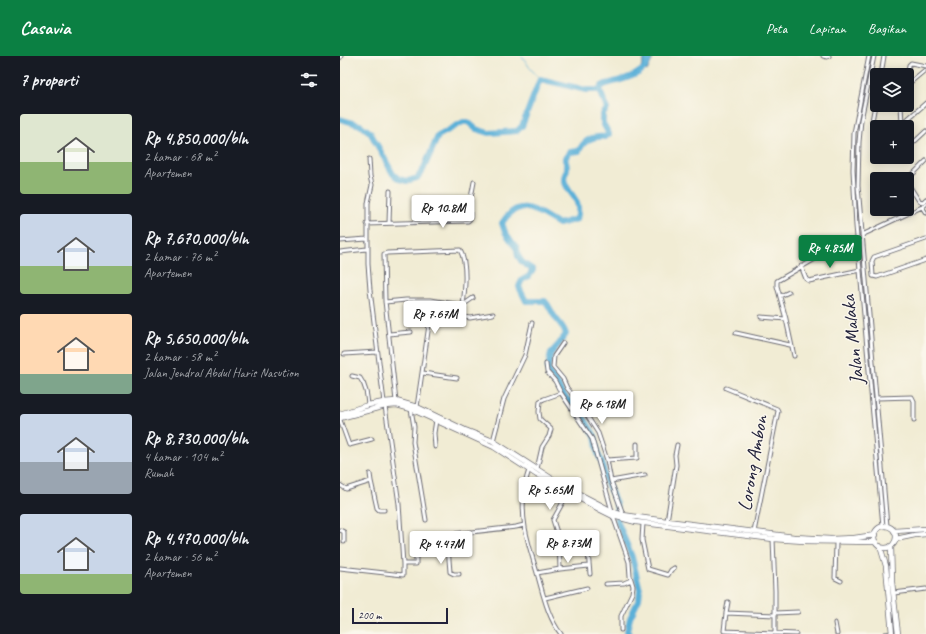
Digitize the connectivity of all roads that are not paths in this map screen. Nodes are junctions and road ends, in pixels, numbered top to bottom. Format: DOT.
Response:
graph roads {
  1 [pos="823,56"];
  2 [pos="829,56"];
  3 [pos="869,56"];
  4 [pos="874,56"];
  5 [pos="884,56"];
  6 [pos="882,68"];
  7 [pos="908,68"];
  8 [pos="926,69"];
  9 [pos="914,79"];
  10 [pos="926,103"];
  11 [pos="907,120"];
  12 [pos="926,131"];
  13 [pos="914,142"];
  14 [pos="369,159"];
  15 [pos="926,161"];
  16 [pos="914,174"];
  17 [pos="474,182"];
  18 [pos="390,191"];
  19 [pos="914,193"];
  20 [pos="926,199"];
  21 [pos="926,204"];
  22 [pos="922,207"];
  23 [pos="926,213"];
  24 [pos="367,224"];
  25 [pos="389,224"];
  26 [pos="863,234"];
  27 [pos="367,239"];
  28 [pos="857,239"];
  29 [pos="926,239"];
  30 [pos="340,241"];
  31 [pos="367,248"];
  32 [pos="340,252"];
  33 [pos="926,260"];
  34 [pos="801,266"];
  35 [pos="860,270"];
  36 [pos="866,288"];
  37 [pos="862,289"];
  38 [pos="789,292"];
  39 [pos="780,296"];
  40 [pos="473,298"];
  41 [pos="432,300"];
  42 [pos="385,302"];
  43 [pos="463,305"];
  44 [pos="458,306"];
  45 [pos="431,311"];
  46 [pos="493,314"];
  47 [pos="457,315"];
  48 [pos="761,317"];
  49 [pos="786,319"];
  50 [pos="532,323"];
  51 [pos="411,332"];
  52 [pos="736,333"];
  53 [pos="389,334"];
  54 [pos="563,343"];
  55 [pos="790,345"];
  56 [pos="377,352"];
  57 [pos="344,354"];
  58 [pos="794,356"];
  59 [pos="546,364"];
  60 [pos="423,373"];
  61 [pos="352,376"];
  62 [pos="457,378"];
  63 [pos="726,388"];
  64 [pos="561,393"];
  65 [pos="877,398"];
  66 [pos="396,401"];
  67 [pos="384,404"];
  68 [pos="368,405"];
  69 [pos="418,407"];
  70 [pos="411,409"];
  71 [pos="358,410"];
  72 [pos="340,414"];
  73 [pos="340,419"];
  74 [pos="436,420"];
  75 [pos="914,420"];
  76 [pos="372,439"];
  77 [pos="493,441"];
  78 [pos="637,444"];
  79 [pos="677,444"];
  80 [pos="435,447"];
  81 [pos="607,460"];
  82 [pos="530,468"];
  83 [pos="537,470"];
  84 [pos="370,474"];
  85 [pos="645,475"];
  86 [pos="372,481"];
  87 [pos="611,481"];
  88 [pos="340,485"];
  89 [pos="568,493"];
  90 [pos="602,509"];
  91 [pos="384,510"];
  92 [pos="614,514"];
  93 [pos="622,517"];
  94 [pos="426,520"];
  95 [pos="667,521"];
  96 [pos="643,523"];
  97 [pos="524,525"];
  98 [pos="692,526"];
  99 [pos="885,526"];
  100 [pos="340,530"];
  101 [pos="926,530"];
  102 [pos="894,531"];
  103 [pos="754,532"];
  104 [pos="926,534"];
  105 [pos="875,535"];
  106 [pos="447,536"];
  107 [pos="773,539"];
  108 [pos="896,539"];
  109 [pos="804,540"];
  110 [pos="344,542"];
  111 [pos="876,542"];
  112 [pos="836,543"];
  113 [pos="880,546"];
  114 [pos="891,546"];
  115 [pos="559,549"];
  116 [pos="431,552"];
  117 [pos="416,556"];
  118 [pos="403,564"];
  119 [pos="589,566"];
  120 [pos="340,568"];
  121 [pos="674,568"];
  122 [pos="560,569"];
  123 [pos="538,573"];
  124 [pos="459,574"];
  125 [pos="590,574"];
  126 [pos="631,580"];
  127 [pos="841,581"];
  128 [pos="606,584"];
  129 [pos="587,588"];
  130 [pos="926,589"];
  131 [pos="894,593"];
  132 [pos="545,598"];
  133 [pos="728,602"];
  134 [pos="798,612"];
  135 [pos="726,613"];
  136 [pos="775,614"];
  137 [pos="835,623"];
  138 [pos="621,630"];
  139 [pos="723,632"];
  140 [pos="561,634"];
  141 [pos="775,634"];
  142 [pos="796,634"];
  143 [pos="837,634"];
  144 [pos="885,634"];
  145 [pos="894,634"];
  1 -- 2 [label="street"];
  3 -- 28 [label="street, Jalan Malaka"];
  4 -- 26 [label="street, Jalan Malaka"];
  5 -- 6 [label="street"];
  7 -- 8 [label="street"];
  8 -- 9 [label="street"];
  10 -- 11 [label="street"];
  12 -- 13 [label="street"];
  14 -- 24 [label="street"];
  15 -- 16 [label="street"];
  17 -- 25 [label="street"];
  18 -- 25 [label="street"];
  19 -- 20 [label="street"];
  21 -- 22 [label="street"];
  22 -- 23 [label="street"];
  22 -- 26 [label="street"];
  24 -- 25 [label="street"];
  24 -- 27 [label="street"];
  26 -- 36 [label="street, Jalan Malaka"];
  27 -- 30 [label="street"];
  27 -- 31 [label="street"];
  28 -- 34 [label="street"];
  28 -- 35 [label="street, Jalan Malaka"];
  29 -- 33 [label="street"];
  31 -- 32 [label="street"];
  31 -- 56 [label="street"];
  34 -- 35 [label="street"];
  34 -- 39 [label="street"];
  35 -- 37 [label="street, Jalan Malaka"];
  36 -- 37 [label="street"];
  36 -- 65 [label="street, Jalan Malaka"];
  37 -- 99 [label="street, Jalan Malaka"];
  38 -- 39 [label="street"];
  39 -- 49 [label="street"];
  40 -- 43 [label="street"];
  41 -- 42 [label="street"];
  41 -- 44 [label="street"];
  41 -- 45 [label="street"];
  42 -- 43 [label="street"];
  42 -- 53 [label="street"];
  43 -- 44 [label="street"];
  44 -- 47 [label="street"];
  45 -- 47 [label="street"];
  45 -- 60 [label="street"];
  46 -- 47 [label="street"];
  48 -- 49 [label="street"];
  49 -- 55 [label="street"];
  50 -- 77 [label="street"];
  51 -- 53 [label="street"];
  52 -- 55 [label="street"];
  53 -- 66 [label="street"];
  54 -- 81 [label="street"];
  55 -- 58 [label="street"];
  56 -- 57 [label="street"];
  56 -- 67 [label="street"];
  59 -- 64 [label="street"];
  60 -- 62 [label="street"];
  60 -- 69 [label="street"];
  61 -- 68 [label="street"];
  63 -- 103 [label="street, Lorong Ambon"];
  64 -- 83 [label="street"];
  64 -- 92 [label="street"];
  65 -- 75 [label="street"];
  65 -- 99 [label="street, Jalan Malaka"];
  66 -- 67 [label="highway"];
  66 -- 69 [label="highway"];
  67 -- 68 [label="highway"];
  67 -- 70 [label="highway"];
  67 -- 71 [label="highway"];
  67 -- 118 [label="street"];
  68 -- 71 [label="highway"];
  69 -- 77 [label="highway"];
  70 -- 74 [label="highway"];
  70 -- 94 [label="street"];
  71 -- 72 [label="highway"];
  71 -- 73 [label="highway"];
  73 -- 76 [label="street"];
  74 -- 80 [label="street"];
  74 -- 82 [label="highway"];
  77 -- 82 [label="highway"];
  78 -- 81 [label="street"];
  79 -- 95 [label="street"];
  81 -- 87 [label="street"];
  82 -- 83 [label="highway"];
  82 -- 89 [label="highway"];
  82 -- 97 [label="street"];
  83 -- 90 [label="highway"];
  84 -- 86 [label="street"];
  85 -- 87 [label="street"];
  86 -- 88 [label="street"];
  86 -- 91 [label="street"];
  87 -- 93 [label="street"];
  89 -- 90 [label="highway"];
  89 -- 115 [label="street"];
  90 -- 92 [label="highway"];
  92 -- 93 [label="highway"];
  92 -- 126 [label="street"];
  93 -- 95 [label="highway"];
  93 -- 96 [label="highway"];
  95 -- 98 [label="highway"];
  96 -- 98 [label="highway"];
  96 -- 121 [label="street"];
  97 -- 106 [label="street"];
  97 -- 123 [label="street"];
  98 -- 103 [label="highway"];
  98 -- 107 [label="highway"];
  99 -- 102 [label="highway"];
  99 -- 105 [label="highway"];
  100 -- 110 [label="street"];
  101 -- 102 [label="highway"];
  102 -- 108 [label="highway"];
  103 -- 109 [label="highway"];
  104 -- 108 [label="highway"];
  105 -- 109 [label="highway"];
  105 -- 111 [label="highway"];
  106 -- 116 [label="street"];
  106 -- 124 [label="street"];
  107 -- 109 [label="highway"];
  107 -- 136 [label="street"];
  108 -- 114 [label="highway"];
  109 -- 112 [label="highway"];
  111 -- 112 [label="highway"];
  111 -- 113 [label="highway"];
  112 -- 127 [label="street"];
  113 -- 114 [label="highway"];
  113 -- 145 [label="highway"];
  114 -- 131 [label="highway"];
  115 -- 119 [label="street"];
  115 -- 122 [label="street"];
  117 -- 118 [label="street"];
  118 -- 120 [label="street"];
  119 -- 122 [label="street"];
  119 -- 125 [label="street"];
  122 -- 123 [label="street"];
  123 -- 132 [label="street"];
  126 -- 128 [label="street"];
  126 -- 138 [label="street"];
  129 -- 132 [label="street"];
  130 -- 131 [label="street"];
  131 -- 145 [label="highway"];
  132 -- 140 [label="street"];
  133 -- 135 [label="street"];
  134 -- 136 [label="street"];
  135 -- 136 [label="street"];
  135 -- 139 [label="street"];
  136 -- 141 [label="street"];
  137 -- 143 [label="street"];
  139 -- 141 [label="street"];
  141 -- 142 [label="street"];
  144 -- 145 [label="street"];
}
